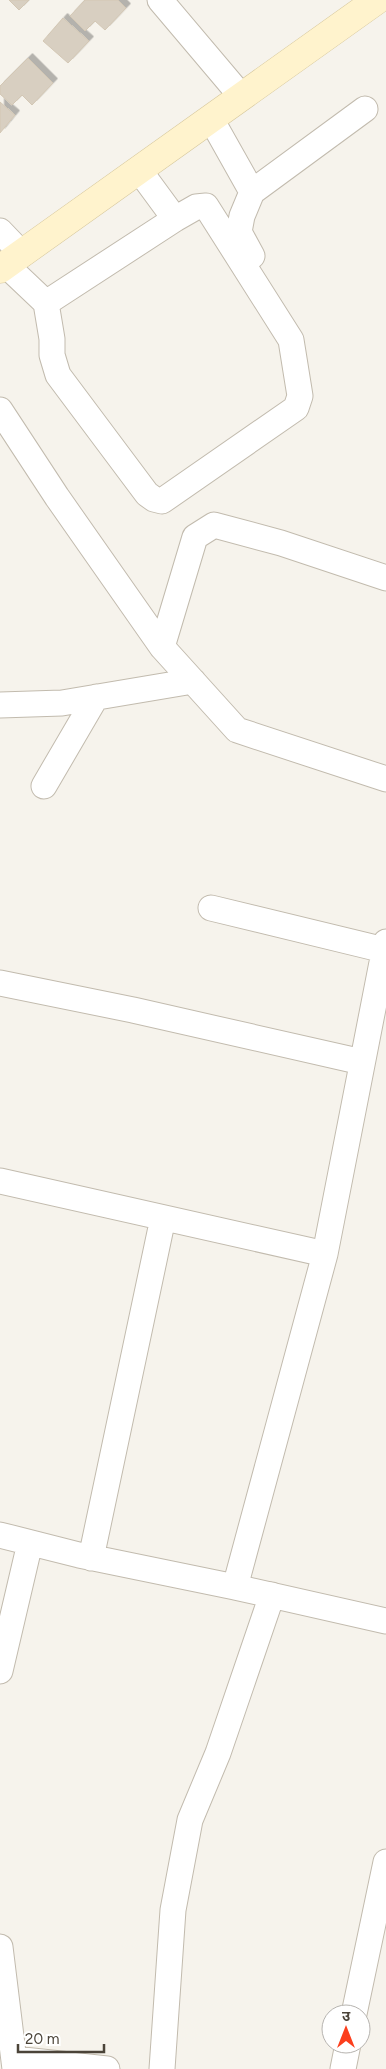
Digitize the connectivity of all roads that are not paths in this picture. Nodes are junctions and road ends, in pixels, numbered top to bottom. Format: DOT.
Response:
graph roads {
  1 [pos="160,0"];
  2 [pos="377,0"];
  3 [pos="242,97"];
  4 [pos="365,109"];
  5 [pos="211,119"];
  6 [pos="139,170"];
  7 [pos="252,192"];
  8 [pos="175,219"];
  9 [pos="0,231"];
  10 [pos="9,262"];
  11 [pos="46,303"];
  12 [pos="314,368"];
  13 [pos="0,410"];
  14 [pos="386,578"];
  15 [pos="162,647"];
  16 [pos="193,681"];
  17 [pos="96,697"];
  18 [pos="0,704"];
  19 [pos="386,779"];
  20 [pos="44,786"];
  21 [pos="211,908"];
  22 [pos="385,946"];
  23 [pos="0,983"];
  24 [pos="362,1062"];
  25 [pos="0,1181"];
  26 [pos="163,1218"];
  27 [pos="324,1254"];
  28 [pos="0,1535"];
  29 [pos="30,1543"];
  30 [pos="91,1558"];
  31 [pos="235,1587"];
  32 [pos="272,1595"];
  33 [pos="386,1621"];
  34 [pos="0,1671"];
  35 [pos="386,1862"];
  36 [pos="0,1947"];
  37 [pos="356,2004"];
  38 [pos="346,2054"];
  39 [pos="14,2064"];
  40 [pos="106,2069"];
  41 [pos="162,2069"];
  42 [pos="343,2069"];
  1 -- 3 [label="street"];
  2 -- 3 [label="street"];
  3 -- 5 [label="street"];
  4 -- 7 [label="street"];
  5 -- 6 [label="street"];
  5 -- 7 [label="street"];
  6 -- 8 [label="street"];
  6 -- 10 [label="street"];
  7 -- 12 [label="street"];
  8 -- 11 [label="street"];
  8 -- 11 [label="street"];
  9 -- 10 [label="street"];
  10 -- 11 [label="street"];
  13 -- 15 [label="street"];
  14 -- 15 [label="street"];
  15 -- 16 [label="street"];
  16 -- 17 [label="street"];
  16 -- 19 [label="street"];
  17 -- 18 [label="street"];
  17 -- 20 [label="street"];
  21 -- 22 [label="street"];
  22 -- 24 [label="street"];
  23 -- 24 [label="street"];
  24 -- 27 [label="street"];
  25 -- 26 [label="street"];
  26 -- 27 [label="street"];
  26 -- 30 [label="street"];
  27 -- 31 [label="street"];
  28 -- 29 [label="street"];
  29 -- 30 [label="street"];
  29 -- 34 [label="street"];
  30 -- 31 [label="street"];
  31 -- 32 [label="street"];
  32 -- 33 [label="street"];
  32 -- 41 [label="street"];
  35 -- 37 [label="street"];
  36 -- 39 [label="street"];
  38 -- 42 [label="street"];
  39 -- 40 [label="street"];
}
